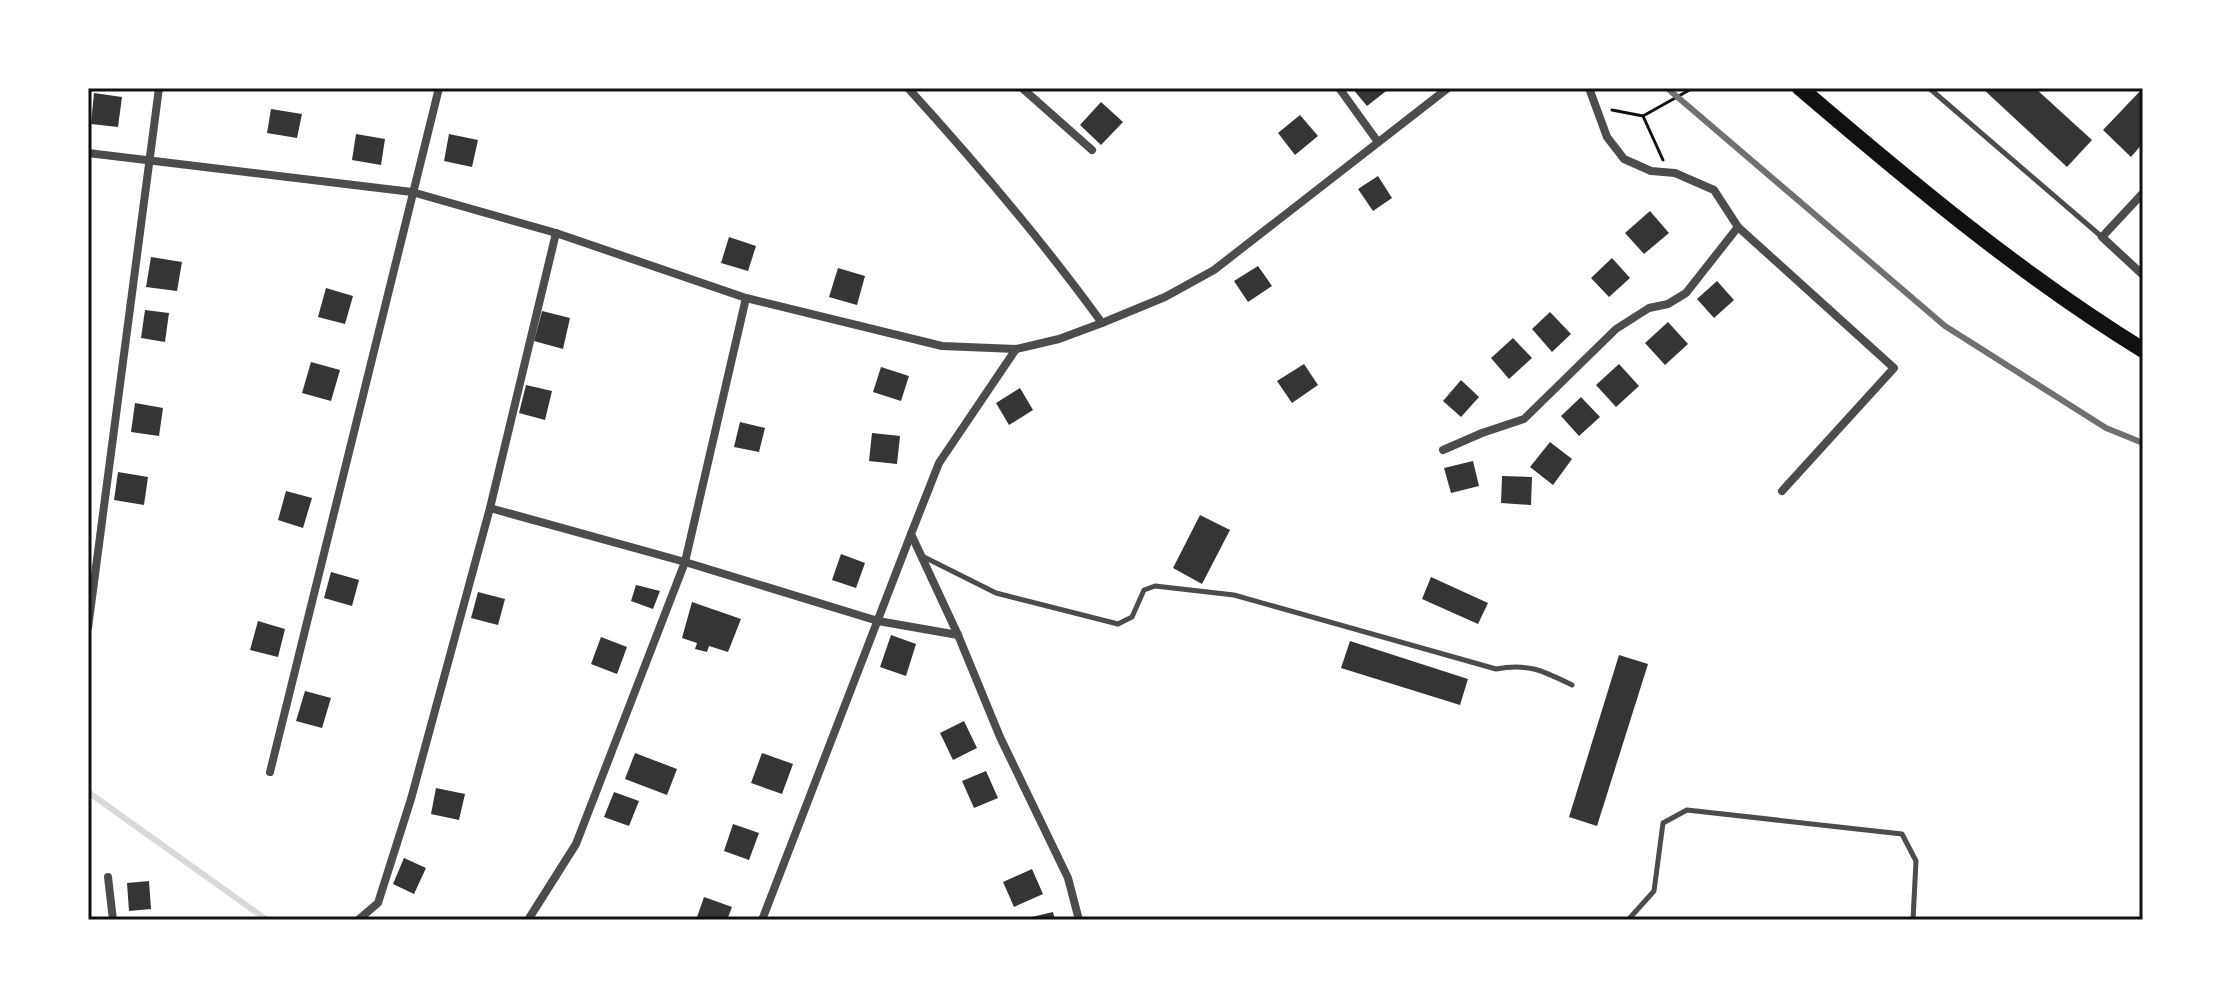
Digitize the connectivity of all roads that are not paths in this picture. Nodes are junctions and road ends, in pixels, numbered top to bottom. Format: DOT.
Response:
graph roads {
  1 [pos="159,88"];
  2 [pos="439,88"];
  3 [pos="908,88"];
  4 [pos="1022,88"];
  5 [pos="1339,88"];
  6 [pos="1448,88"];
  7 [pos="1589,88"];
  8 [pos="1800,88"];
  9 [pos="1929,88"];
  10 [pos="1378,142"];
  11 [pos="1092,150"];
  12 [pos="88,153"];
  13 [pos="150,161"];
  14 [pos="412,192"];
  15 [pos="2143,193"];
  16 [pos="1738,227"];
  17 [pos="556,233"];
  18 [pos="2102,237"];
  19 [pos="2143,275"];
  20 [pos="746,298"];
  21 [pos="1102,323"];
  22 [pos="1016,349"];
  23 [pos="2143,350"];
  24 [pos="1443,450"];
  25 [pos="1782,491"];
  26 [pos="490,508"];
  27 [pos="911,534"];
  28 [pos="921,556"];
  29 [pos="685,562"];
  30 [pos="878,621"];
  31 [pos="88,628"];
  32 [pos="958,635"];
  33 [pos="1572,685"];
  34 [pos="270,772"];
  35 [pos="108,877"];
  36 [pos="113,920"];
  37 [pos="358,920"];
  38 [pos="528,920"];
  39 [pos="762,920"];
  40 [pos="1079,920"];
  41 [pos="1628,920"];
  42 [pos="1913,920"];
  1 -- 13 [label="street"];
  2 -- 14 [label="street"];
  3 -- 21 [label="street"];
  4 -- 11 [label="street"];
  5 -- 10 [label="street"];
  6 -- 10 [label="street"];
  7 -- 16 [label="street"];
  8 -- 23 [label="main road"];
  9 -- 18 [label="lane"];
  10 -- 21 [label="street"];
  12 -- 13 [label="street"];
  13 -- 14 [label="street"];
  13 -- 31 [label="street"];
  14 -- 17 [label="street"];
  14 -- 34 [label="street"];
  15 -- 18 [label="street"];
  16 -- 24 [label="street"];
  16 -- 25 [label="street"];
  17 -- 20 [label="street"];
  17 -- 26 [label="street"];
  18 -- 19 [label="street"];
  20 -- 22 [label="street"];
  20 -- 29 [label="street"];
  21 -- 22 [label="street"];
  22 -- 27 [label="street"];
  26 -- 29 [label="street"];
  26 -- 37 [label="street"];
  27 -- 28 [label="street"];
  27 -- 30 [label="street"];
  28 -- 32 [label="street"];
  28 -- 33 [label="lane"];
  29 -- 30 [label="street"];
  29 -- 38 [label="street"];
  30 -- 32 [label="street"];
  30 -- 39 [label="street"];
  32 -- 40 [label="street"];
  35 -- 36 [label="street"];
  41 -- 42 [label="lane"];
}
